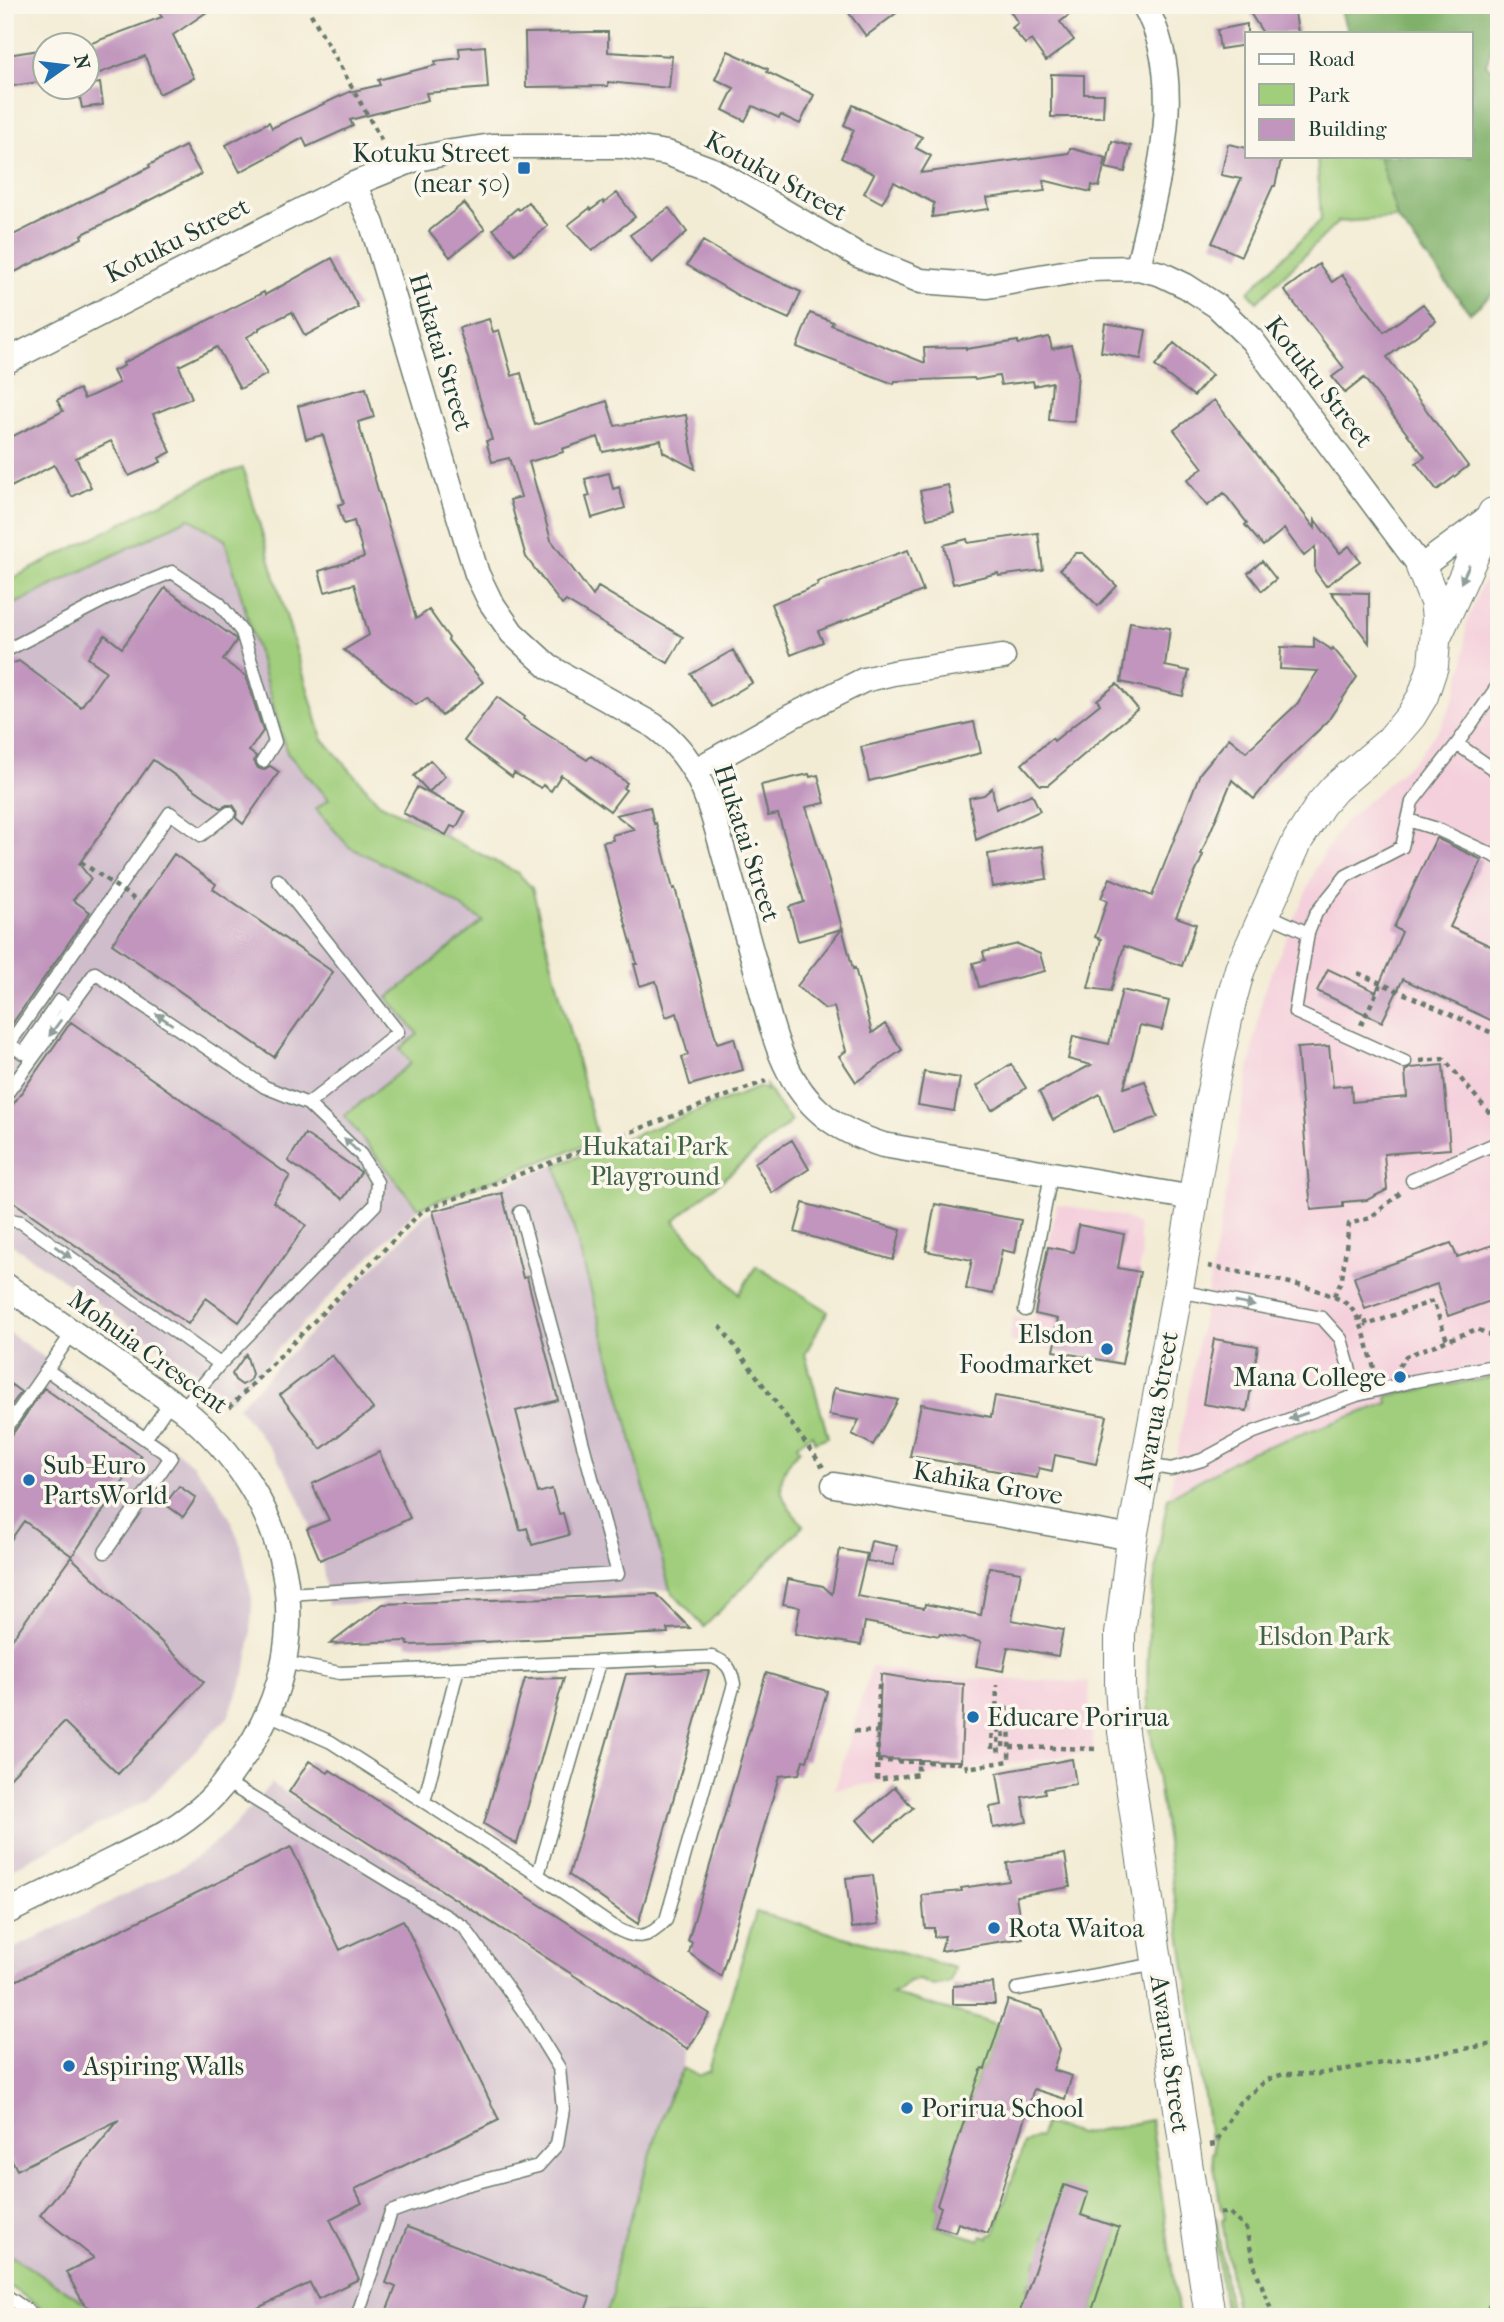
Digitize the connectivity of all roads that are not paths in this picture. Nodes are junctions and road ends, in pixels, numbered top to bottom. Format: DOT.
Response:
graph roads {
  1 [pos="1144,5"];
  2 [pos="355,184"];
  3 [pos="1138,268"];
  4 [pos="5,362"];
  5 [pos="1496,511"];
  6 [pos="1421,567"];
  7 [pos="1437,635"];
  8 [pos="5,652"];
  9 [pos="1003,657"];
  10 [pos="1499,684"];
  11 [pos="1457,744"];
  12 [pos="263,761"];
  13 [pos="696,770"];
  14 [pos="1497,772"];
  15 [pos="229,813"];
  16 [pos="1408,820"];
  17 [pos="1499,858"];
  18 [pos="278,880"];
  19 [pos="1264,914"];
  20 [pos="1308,933"];
  21 [pos="69,1009"];
  22 [pos="7,1047"];
  23 [pos="1405,1062"];
  24 [pos="5,1096"];
  25 [pos="308,1104"];
  26 [pos="1499,1142"];
  27 [pos="1051,1175"];
  28 [pos="1412,1180"];
  29 [pos="1193,1198"];
  30 [pos="520,1212"];
  31 [pos="5,1219"];
  32 [pos="5,1285"];
  33 [pos="1178,1291"];
  34 [pos="1025,1310"];
  35 [pos="73,1332"];
  36 [pos="220,1364"];
  37 [pos="1499,1366"];
  38 [pos="47,1370"];
  39 [pos="1357,1395"];
  40 [pos="177,1405"];
  41 [pos="5,1430"];
  42 [pos="145,1438"];
  43 [pos="1147,1465"];
  44 [pos="834,1485"];
  45 [pos="1132,1538"];
  46 [pos="105,1552"];
  47 [pos="287,1594"];
  48 [pos="283,1662"];
  49 [pos="599,1663"];
  50 [pos="458,1668"];
  51 [pos="268,1714"];
  52 [pos="226,1782"];
  53 [pos="424,1802"];
  54 [pos="538,1875"];
  55 [pos="5,1913"];
  56 [pos="1157,1964"];
  57 [pos="1017,1989"];
  58 [pos="5,2295"];
  59 [pos="37,2317"];
  60 [pos="357,2317"];
  61 [pos="1210,2317"];
  1 -- 3 [label="street"];
  2 -- 3 [label="street, Kotuku Street"];
  2 -- 4 [label="street, Kotuku Street"];
  2 -- 13 [label="street, Hukatai Street"];
  3 -- 6 [label="street, Kotuku Street"];
  5 -- 6 [label="street"];
  5 -- 7 [label="street, one-way"];
  6 -- 7 [label="street, Awarua Street"];
  7 -- 19 [label="street, Awarua Street"];
  8 -- 12 [label="lane"];
  9 -- 13 [label="street"];
  10 -- 11 [label="lane"];
  11 -- 14 [label="lane"];
  11 -- 16 [label="lane"];
  13 -- 27 [label="street, Hukatai Street"];
  15 -- 22 [label="lane"];
  16 -- 17 [label="lane"];
  16 -- 20 [label="lane"];
  18 -- 25 [label="lane"];
  19 -- 20 [label="lane"];
  19 -- 29 [label="street, Awarua Street"];
  20 -- 23 [label="lane"];
  21 -- 22 [label="lane"];
  21 -- 24 [label="lane, one-way"];
  25 -- 21 [label="lane, one-way"];
  36 -- 25 [label="lane, one-way"];
  26 -- 28 [label="lane"];
  27 -- 29 [label="street, Hukatai Street"];
  27 -- 34 [label="lane"];
  29 -- 33 [label="street, Awarua Street"];
  30 -- 47 [label="lane"];
  31 -- 36 [label="lane, one-way"];
  32 -- 35 [label="street, Mohuia Crescent"];
  33 -- 39 [label="lane, one-way"];
  33 -- 43 [label="street, Awarua Street"];
  35 -- 38 [label="lane"];
  35 -- 40 [label="street, Mohuia Crescent"];
  36 -- 40 [label="lane"];
  37 -- 39 [label="lane"];
  38 -- 41 [label="lane"];
  38 -- 42 [label="lane"];
  39 -- 43 [label="lane, one-way"];
  40 -- 42 [label="lane"];
  40 -- 47 [label="street, Mohuia Crescent"];
  42 -- 46 [label="lane"];
  43 -- 45 [label="street, Awarua Street"];
  44 -- 45 [label="street, Kahika Grove"];
  45 -- 56 [label="street, Awarua Street"];
  47 -- 48 [label="street, Mohuia Crescent"];
  48 -- 50 [label="lane"];
  48 -- 51 [label="street, Mohuia Crescent"];
  49 -- 50 [label="lane"];
  49 -- 54 [label="lane"];
  49 -- 54 [label="lane"];
  50 -- 53 [label="lane"];
  51 -- 52 [label="street, Mohuia Crescent"];
  51 -- 53 [label="lane"];
  52 -- 55 [label="street, Mohuia Crescent"];
  52 -- 60 [label="lane"];
  53 -- 54 [label="lane"];
  56 -- 57 [label="lane"];
  56 -- 61 [label="street, Awarua Street"];
  58 -- 59 [label="lane"];
}
